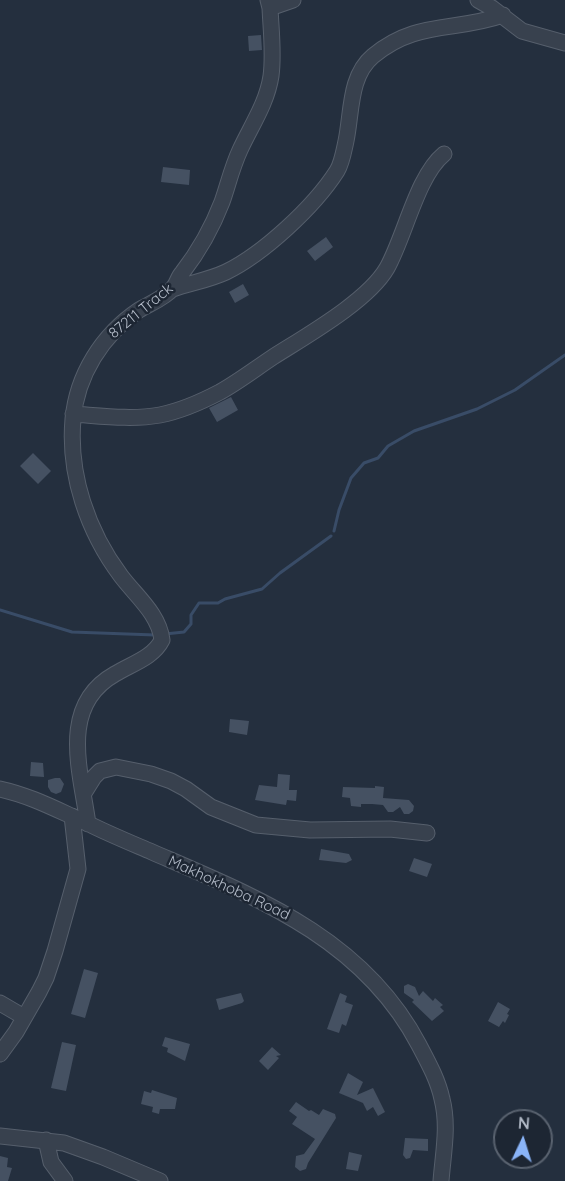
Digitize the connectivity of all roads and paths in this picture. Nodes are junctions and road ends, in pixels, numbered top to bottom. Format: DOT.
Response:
graph roads {
  1 [pos="293,0"];
  2 [pos="478,0"];
  3 [pos="269,4"];
  4 [pos="503,15"];
  5 [pos="565,43"];
  6 [pos="444,154"];
  7 [pos="173,289"];
  8 [pos="73,414"];
  9 [pos="0,789"];
  10 [pos="84,793"];
  11 [pos="72,816"];
  12 [pos="88,824"];
  13 [pos="427,833"];
  14 [pos="0,1003"];
  15 [pos="24,1017"];
  16 [pos="0,1054"];
  17 [pos="0,1136"];
  18 [pos="46,1140"];
  19 [pos="65,1181"];
  20 [pos="160,1181"];
  21 [pos="441,1181"];
  1 -- 3 [label="street"];
  2 -- 4 [label="street"];
  3 -- 7 [label="street, 87211 Track"];
  4 -- 5 [label="street"];
  4 -- 7 [label="street"];
  6 -- 8 [label="street"];
  7 -- 8 [label="street, 87211 Track"];
  8 -- 10 [label="street, 87211 Track"];
  9 -- 11 [label="street, Makhokhoba Road"];
  10 -- 12 [label="street, 87211 Track"];
  10 -- 13 [label="street"];
  11 -- 12 [label="street, Makhokhoba Road"];
  11 -- 15 [label="street"];
  12 -- 21 [label="street, Makhokhoba Road"];
  14 -- 15 [label="street"];
  15 -- 16 [label="street"];
  17 -- 18 [label="street"];
  18 -- 19 [label="street"];
  18 -- 20 [label="street"];
}
